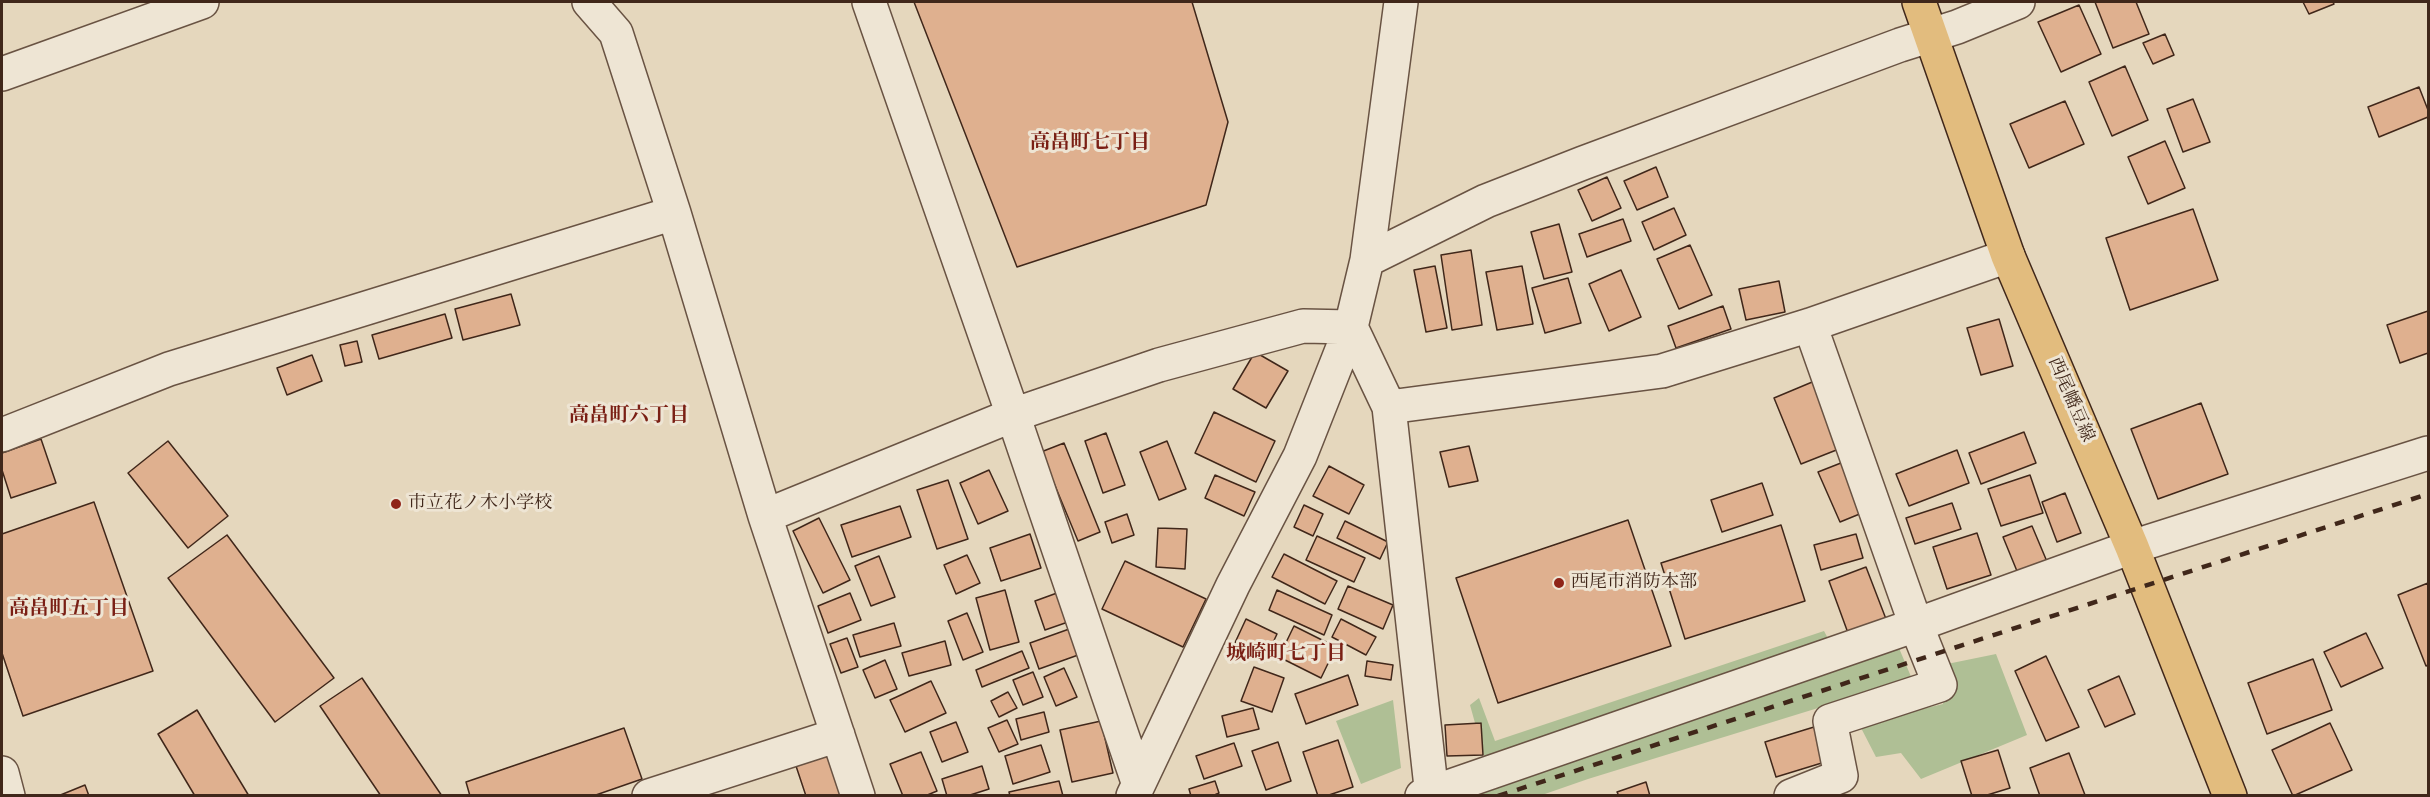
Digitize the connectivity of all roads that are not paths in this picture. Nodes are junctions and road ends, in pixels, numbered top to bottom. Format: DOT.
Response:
graph roads {
  1 [pos="202,2"];
  2 [pos="589,2"];
  3 [pos="869,2"];
  4 [pos="1401,2"];
  5 [pos="1919,2"];
  6 [pos="2018,2"];
  7 [pos="1931,35"];
  8 [pos="2,74"];
  9 [pos="674,213"];
  10 [pos="2008,256"];
  11 [pos="1367,260"];
  12 [pos="1810,325"];
  13 [pos="1351,327"];
  14 [pos="1389,407"];
  15 [pos="1014,415"];
  16 [pos="2,435"];
  17 [pos="2428,453"];
  18 [pos="765,516"];
  19 [pos="2132,547"];
  20 [pos="1916,625"];
  21 [pos="838,735"];
  22 [pos="2,774"];
  23 [pos="1136,789"];
  24 [pos="1428,794"];
  25 [pos="8,795"];
  26 [pos="649,795"];
  27 [pos="858,795"];
  28 [pos="1791,795"];
  29 [pos="2230,795"];
  1 -- 8 [label="street"];
  2 -- 9 [label="street"];
  3 -- 15 [label="street"];
  4 -- 11 [label="street"];
  5 -- 7 [label="main road, 西尾幡豆線"];
  6 -- 7 [label="street"];
  7 -- 10 [label="main road, 西尾幡豆線"];
  7 -- 11 [label="street"];
  9 -- 16 [label="street"];
  9 -- 18 [label="street"];
  10 -- 12 [label="street"];
  10 -- 19 [label="main road, 西尾幡豆線"];
  11 -- 13 [label="street"];
  12 -- 14 [label="street"];
  12 -- 20 [label="street"];
  13 -- 14 [label="street"];
  13 -- 15 [label="street"];
  13 -- 23 [label="street"];
  14 -- 24 [label="street"];
  15 -- 18 [label="street"];
  15 -- 23 [label="street"];
  17 -- 19 [label="street"];
  18 -- 21 [label="street"];
  19 -- 20 [label="street"];
  19 -- 29 [label="main road, 西尾幡豆線"];
  20 -- 24 [label="street"];
  20 -- 28 [label="street"];
  21 -- 26 [label="street"];
  21 -- 27 [label="street"];
  22 -- 25 [label="street"];
}
